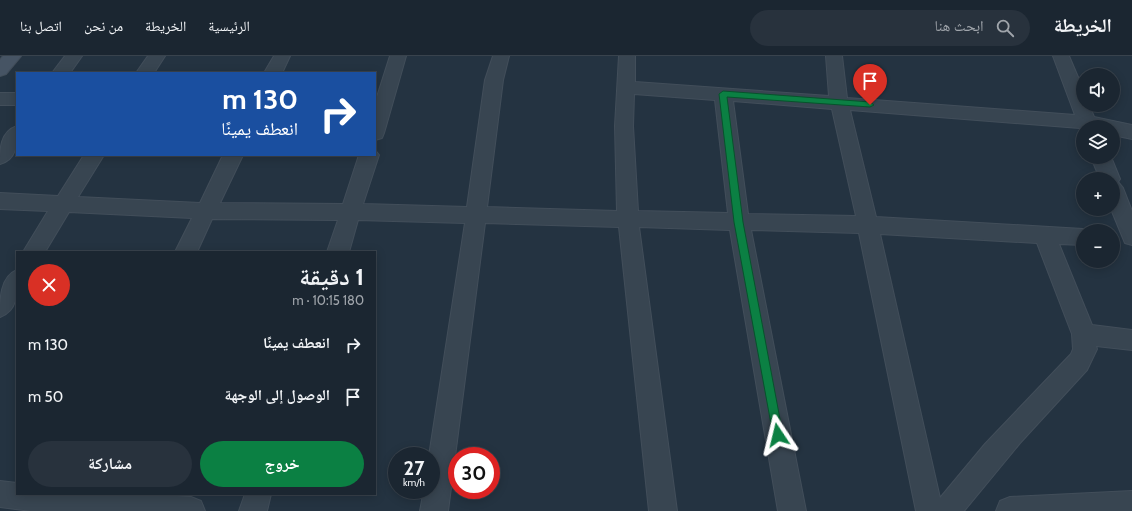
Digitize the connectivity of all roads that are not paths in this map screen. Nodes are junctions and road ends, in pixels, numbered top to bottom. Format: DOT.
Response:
graph roads {
  1 [pos="13,56"];
  2 [pos="74,56"];
  3 [pos="157,56"];
  4 [pos="282,56"];
  5 [pos="398,56"];
  6 [pos="501,56"];
  7 [pos="627,56"];
  8 [pos="834,56"];
  9 [pos="1061,56"];
  10 [pos="0,70"];
  11 [pos="62,72"];
  12 [pos="146,72"];
  13 [pos="274,72"];
  14 [pos="626,87"];
  15 [pos="723,94"];
  16 [pos="0,99"];
  17 [pos="16,99"];
  18 [pos="839,102"];
  19 [pos="1086,120"];
  20 [pos="1076,123"];
  21 [pos="1120,129"];
  22 [pos="376,130"];
  23 [pos="1132,132"];
  24 [pos="16,134"];
  25 [pos="93,156"];
  26 [pos="233,156"];
  27 [pos="368,156"];
  28 [pos="0,157"];
  29 [pos="0,201"];
  30 [pos="63,204"];
  31 [pos="1120,206"];
  32 [pos="206,210"];
  33 [pos="352,212"];
  34 [pos="476,215"];
  35 [pos="628,219"];
  36 [pos="739,222"];
  37 [pos="868,225"];
  38 [pos="1045,236"];
  39 [pos="1076,237"];
  40 [pos="1120,237"];
  41 [pos="1132,237"];
  42 [pos="35,251"];
  43 [pos="186,251"];
  44 [pos="338,251"];
  45 [pos="16,281"];
  46 [pos="0,307"];
  47 [pos="1084,334"];
  48 [pos="1132,340"];
  49 [pos="0,494"];
  50 [pos="258,495"];
  51 [pos="62,498"];
  52 [pos="1132,504"];
  53 [pos="1041,510"];
  54 [pos="191,511"];
  55 [pos="253,511"];
  56 [pos="434,511"];
  57 [pos="663,511"];
  58 [pos="792,511"];
  59 [pos="930,511"];
  60 [pos="947,511"];
  61 [pos="1010,511"];
  1 -- 10 [label="street"];
  2 -- 11 [label="street"];
  3 -- 12 [label="street"];
  4 -- 13 [label="street"];
  5 -- 22 [label="street"];
  6 -- 34 [label="street"];
  7 -- 14 [label="street"];
  8 -- 18 [label="street"];
  9 -- 19 [label="street"];
  14 -- 15 [label="street"];
  14 -- 35 [label="street"];
  15 -- 18 [label="street"];
  15 -- 36 [label="street"];
  16 -- 17 [label="street"];
  18 -- 20 [label="street"];
  18 -- 37 [label="street"];
  21 -- 23 [label="street"];
  24 -- 28 [label="street"];
  25 -- 30 [label="street"];
  26 -- 32 [label="street"];
  27 -- 33 [label="street"];
  29 -- 30 [label="street"];
  30 -- 32 [label="street"];
  30 -- 42 [label="street"];
  31 -- 41 [label="street"];
  32 -- 33 [label="street"];
  32 -- 43 [label="street"];
  33 -- 34 [label="street"];
  33 -- 44 [label="street"];
  34 -- 35 [label="street"];
  34 -- 56 [label="street"];
  35 -- 36 [label="street"];
  35 -- 57 [label="street"];
  36 -- 37 [label="street"];
  36 -- 58 [label="street"];
  37 -- 38 [label="street"];
  37 -- 59 [label="street"];
  38 -- 39 [label="street"];
  38 -- 47 [label="street"];
  40 -- 41 [label="street"];
  45 -- 46 [label="street"];
  47 -- 48 [label="street"];
  47 -- 60 [label="street"];
  49 -- 51 [label="street"];
  50 -- 55 [label="street"];
  51 -- 54 [label="street"];
  52 -- 53 [label="street"];
  53 -- 61 [label="street"];
}
